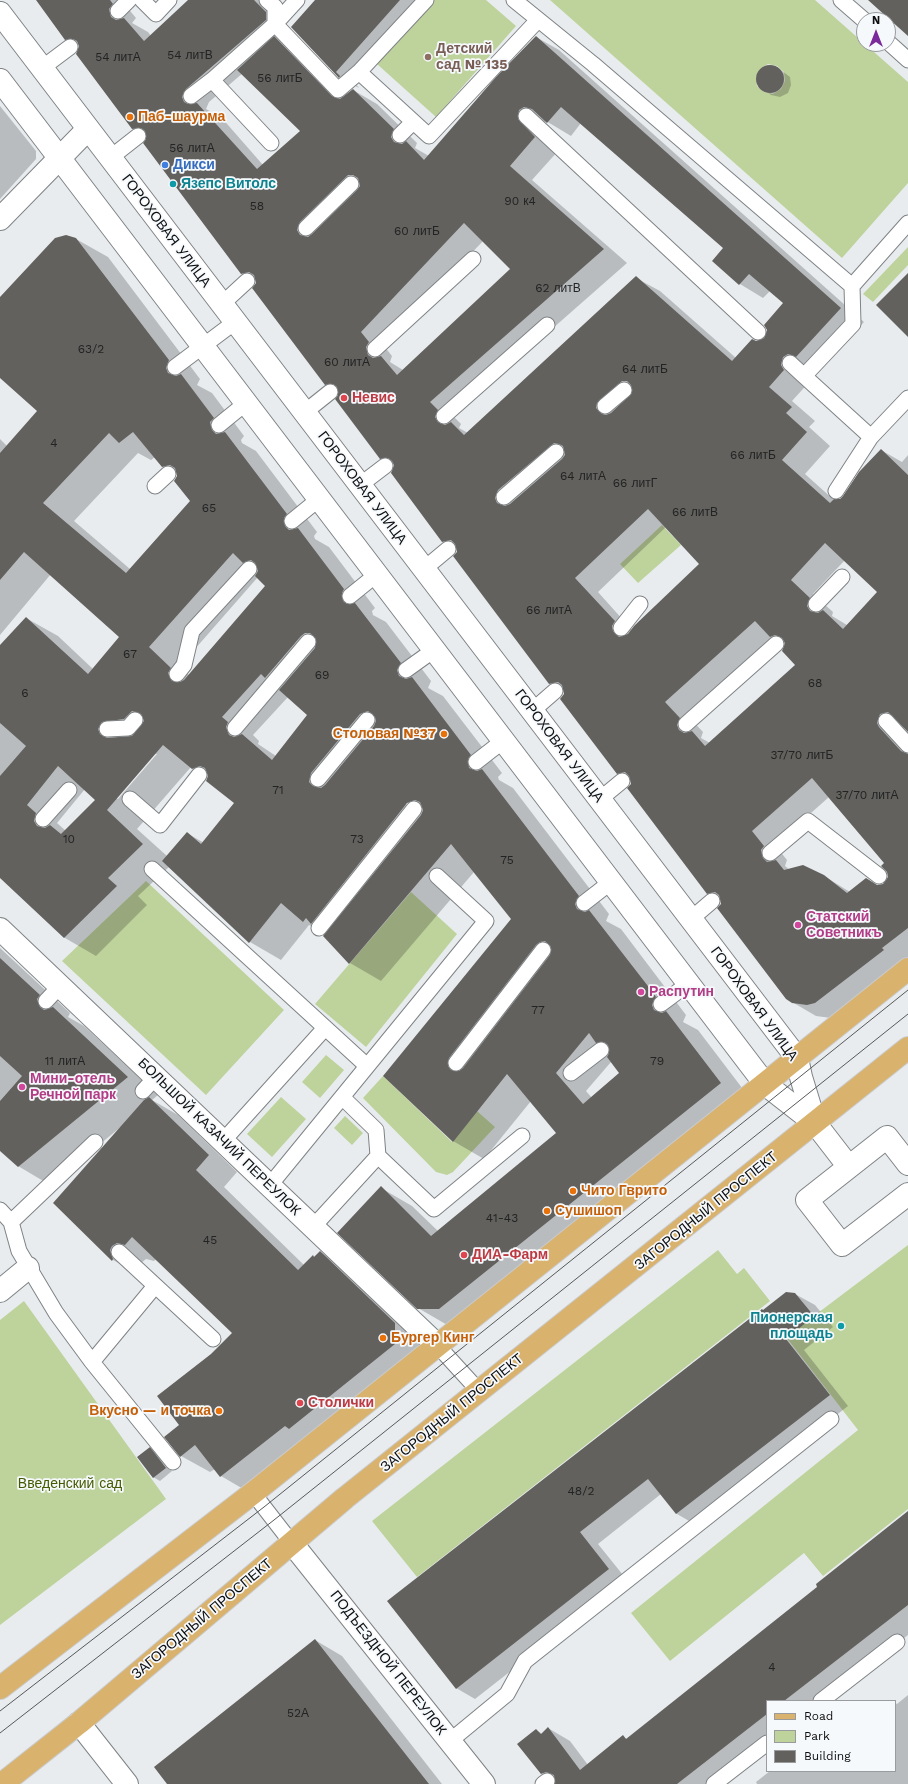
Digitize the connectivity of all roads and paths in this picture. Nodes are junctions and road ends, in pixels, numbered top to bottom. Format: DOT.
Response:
graph roads {
  1 [pos="129,0"];
  2 [pos="142,0"];
  3 [pos="170,0"];
  4 [pos="267,0"];
  5 [pos="298,0"];
  6 [pos="426,0"];
  7 [pos="514,0"];
  8 [pos="842,0"];
  9 [pos="118,11"];
  10 [pos="0,13"];
  11 [pos="856,13"];
  12 [pos="538,20"];
  13 [pos="275,24"];
  14 [pos="70,47"];
  15 [pos="896,49"];
  16 [pos="908,60"];
  17 [pos="42,68"];
  18 [pos="359,72"];
  19 [pos="0,80"];
  20 [pos="212,80"];
  21 [pos="191,96"];
  22 [pos="526,116"];
  23 [pos="413,122"];
  24 [pos="88,129"];
  25 [pos="400,135"];
  26 [pos="138,136"];
  27 [pos="271,143"];
  28 [pos="59,158"];
  29 [pos="110,158"];
  30 [pos="351,184"];
  31 [pos="0,219"];
  32 [pos="908,223"];
  33 [pos="306,228"];
  34 [pos="473,259"];
  35 [pos="247,281"];
  36 [pos="852,286"];
  37 [pos="222,304"];
  38 [pos="235,322"];
  39 [pos="547,325"];
  40 [pos="758,332"];
  41 [pos="203,346"];
  42 [pos="375,349"];
  43 [pos="790,363"];
  44 [pos="175,367"];
  45 [pos="804,376"];
  46 [pos="624,390"];
  47 [pos="330,392"];
  48 [pos="908,398"];
  49 [pos="246,403"];
  50 [pos="605,406"];
  51 [pos="305,412"];
  52 [pos="444,416"];
  53 [pos="219,425"];
  54 [pos="871,437"];
  55 [pos="556,452"];
  56 [pos="385,466"];
  57 [pos="168,474"];
  58 [pos="360,485"];
  59 [pos="155,486"];
  60 [pos="836,491"];
  61 [pos="504,497"];
  62 [pos="319,499"];
  63 [pos="292,521"];
  64 [pos="448,550"];
  65 [pos="249,569"];
  66 [pos="424,569"];
  67 [pos="376,574"];
  68 [pos="842,578"];
  69 [pos="350,596"];
  70 [pos="640,604"];
  71 [pos="816,604"];
  72 [pos="621,628"];
  73 [pos="308,642"];
  74 [pos="776,644"];
  75 [pos="434,650"];
  76 [pos="406,670"];
  77 [pos="177,674"];
  78 [pos="555,691"];
  79 [pos="532,711"];
  80 [pos="135,720"];
  81 [pos="367,720"];
  82 [pos="886,721"];
  83 [pos="686,724"];
  84 [pos="235,728"];
  85 [pos="107,729"];
  86 [pos="503,741"];
  87 [pos="908,745"];
  88 [pos="476,762"];
  89 [pos="199,775"];
  90 [pos="318,779"];
  91 [pos="622,781"];
  92 [pos="69,790"];
  93 [pos="130,799"];
  94 [pos="600,800"];
  95 [pos="414,809"];
  96 [pos="43,819"];
  97 [pos="770,853"];
  98 [pos="152,869"];
  99 [pos="437,876"];
  100 [pos="879,876"];
  101 [pos="611,882"];
  102 [pos="712,901"];
  103 [pos="584,903"];
  104 [pos="691,919"];
  105 [pos="319,928"];
  106 [pos="0,929"];
  107 [pos="543,950"];
  108 [pos="908,969"];
  109 [pos="688,984"];
  110 [pos="661,1004"];
  111 [pos="325,1028"];
  112 [pos="908,1048"];
  113 [pos="601,1050"];
  114 [pos="797,1058"];
  115 [pos="456,1063"];
  116 [pos="367,1066"];
  117 [pos="571,1074"];
  118 [pos="765,1084"];
  119 [pos="342,1097"];
  120 [pos="815,1123"];
  121 [pos="522,1136"];
  122 [pos="223,1141"];
  123 [pos="95,1142"];
  124 [pos="378,1156"];
  125 [pos="908,1164"];
  126 [pos="849,1167"];
  127 [pos="270,1185"];
  128 [pos="908,1194"];
  129 [pos="0,1210"];
  130 [pos="12,1222"];
  131 [pos="314,1227"];
  132 [pos="119,1252"];
  133 [pos="28,1268"];
  134 [pos="155,1286"];
  135 [pos="0,1290"];
  136 [pos="213,1339"];
  137 [pos="437,1344"];
  138 [pos="92,1362"];
  139 [pos="479,1391"];
  140 [pos="831,1419"];
  141 [pos="173,1462"];
  142 [pos="253,1493"];
  143 [pos="291,1542"];
  144 [pos="897,1642"];
  145 [pos="0,1688"];
  146 [pos="822,1700"];
  147 [pos="79,1723"];
  148 [pos="450,1741"];
  149 [pos="766,1744"];
  150 [pos="2,1784"];
  151 [pos="127,1784"];
  152 [pos="484,1784"];
  153 [pos="714,1784"];
  1 -- 9 [label="lane"];
  2 -- 3 [label="lane"];
  4 -- 13 [label="lane"];
  5 -- 13 [label="lane"];
  6 -- 18 [label="lane"];
  7 -- 12 [label="lane"];
  8 -- 11 [label="lane"];
  10 -- 17 [label="main road, ГОРОХОВАЯ УЛИЦА"];
  12 -- 23 [label="lane"];
  12 -- 36 [label="lane"];
  13 -- 18 [label="lane"];
  13 -- 20 [label="lane"];
  14 -- 17 [label="lane"];
  15 -- 16 [label="lane"];
  17 -- 24 [label="main road, ГОРОХОВАЯ УЛИЦА"];
  18 -- 23 [label="lane"];
  19 -- 28 [label="main road"];
  20 -- 21 [label="lane"];
  20 -- 27 [label="lane"];
  22 -- 40 [label="lane"];
  23 -- 25 [label="lane"];
  24 -- 28 [label="main road"];
  24 -- 29 [label="main road, ГОРОХОВАЯ УЛИЦА"];
  26 -- 29 [label="lane"];
  28 -- 31 [label="main road"];
  28 -- 41 [label="main road"];
  29 -- 37 [label="main road, ГОРОХОВАЯ УЛИЦА"];
  30 -- 33 [label="lane"];
  32 -- 36 [label="lane"];
  34 -- 42 [label="lane"];
  35 -- 37 [label="lane"];
  36 -- 45 [label="lane"];
  37 -- 38 [label="main road, ГОРОХОВАЯ УЛИЦА"];
  38 -- 41 [label="lane"];
  38 -- 51 [label="main road, ГОРОХОВАЯ УЛИЦА"];
  39 -- 52 [label="lane"];
  41 -- 44 [label="lane"];
  41 -- 49 [label="main road"];
  43 -- 45 [label="lane"];
  45 -- 54 [label="lane"];
  46 -- 50 [label="lane"];
  47 -- 51 [label="lane"];
  48 -- 54 [label="lane"];
  49 -- 53 [label="lane"];
  49 -- 62 [label="main road"];
  51 -- 58 [label="main road, ГОРОХОВАЯ УЛИЦА"];
  54 -- 60 [label="lane"];
  55 -- 61 [label="lane"];
  56 -- 58 [label="lane"];
  57 -- 59 [label="lane"];
  58 -- 66 [label="main road, ГОРОХОВАЯ УЛИЦА"];
  62 -- 63 [label="lane"];
  62 -- 67 [label="main road"];
  64 -- 66 [label="lane"];
  65 -- 77 [label="lane"];
  66 -- 79 [label="main road, ГОРОХОВАЯ УЛИЦА"];
  67 -- 69 [label="lane"];
  67 -- 75 [label="main road"];
  68 -- 71 [label="lane"];
  70 -- 72 [label="lane"];
  73 -- 84 [label="lane"];
  74 -- 83 [label="lane"];
  75 -- 76 [label="lane"];
  75 -- 86 [label="main road"];
  78 -- 79 [label="lane"];
  79 -- 94 [label="main road, ГОРОХОВАЯ УЛИЦА"];
  80 -- 85 [label="lane"];
  81 -- 90 [label="lane"];
  82 -- 87 [label="lane"];
  86 -- 88 [label="lane"];
  86 -- 101 [label="main road"];
  89 -- 93 [label="lane"];
  91 -- 94 [label="lane"];
  92 -- 96 [label="lane"];
  94 -- 104 [label="main road, ГОРОХОВАЯ УЛИЦА"];
  95 -- 105 [label="lane"];
  97 -- 100 [label="lane"];
  98 -- 111 [label="lane"];
  99 -- 116 [label="lane"];
  101 -- 103 [label="lane"];
  101 -- 109 [label="main road"];
  102 -- 104 [label="lane"];
  104 -- 114 [label="main road, ГОРОХОВАЯ УЛИЦА"];
  106 -- 122 [label="main road, БОЛЬШОЙ КАЗАЧИЙ ПЕРЕУЛОК"];
  107 -- 115 [label="lane"];
  108 -- 114 [label="main road"];
  109 -- 110 [label="lane"];
  109 -- 118 [label="main road"];
  111 -- 116 [label="lane"];
  111 -- 122 [label="lane"];
  112 -- 120 [label="main road, ЗАГОРОДНЫЙ ПРОСПЕКТ"];
  113 -- 117 [label="lane"];
  114 -- 118 [label="main road"];
  114 -- 120 [label="main road, ГОРОХОВАЯ УЛИЦА"];
  116 -- 119 [label="lane"];
  118 -- 120 [label="main road"];
  118 -- 137 [label="main road"];
  119 -- 124 [label="lane"];
  119 -- 127 [label="lane"];
  120 -- 126 [label="main road"];
  120 -- 139 [label="main road, ЗАГОРОДНЫЙ ПРОСПЕКТ"];
  121 -- 124 [label="lane"];
  122 -- 127 [label="main road, БОЛЬШОЙ КАЗАЧИЙ ПЕРЕУЛОК"];
  123 -- 130 [label="lane"];
  124 -- 131 [label="lane"];
  125 -- 126 [label="main road"];
  126 -- 128 [label="main road"];
  127 -- 131 [label="main road, БОЛЬШОЙ КАЗАЧИЙ ПЕРЕУЛОК"];
  129 -- 130 [label="lane"];
  130 -- 133 [label="lane"];
  131 -- 137 [label="main road, БОЛЬШОЙ КАЗАЧИЙ ПЕРЕУЛОК"];
  132 -- 134 [label="lane"];
  133 -- 135 [label="main road"];
  133 -- 138 [label="lane"];
  134 -- 136 [label="lane"];
  134 -- 138 [label="lane"];
  137 -- 139 [label="lane"];
  137 -- 142 [label="main road"];
  138 -- 141 [label="lane"];
  139 -- 143 [label="main road, ЗАГОРОДНЫЙ ПРОСПЕКТ"];
  140 -- 148 [label="lane"];
  142 -- 143 [label="lane"];
  142 -- 145 [label="main road"];
  143 -- 147 [label="main road, ЗАГОРОДНЫЙ ПРОСПЕКТ"];
  143 -- 148 [label="main road, ПОДЪЕЗДНОЙ ПЕРЕУЛОК"];
  144 -- 146 [label="lane"];
  147 -- 150 [label="main road, ЗАГОРОДНЫЙ ПРОСПЕКТ"];
  147 -- 151 [label="main road"];
  148 -- 152 [label="main road, ПОДЪЕЗДНОЙ ПЕРЕУЛОК"];
  149 -- 153 [label="lane"];
}
